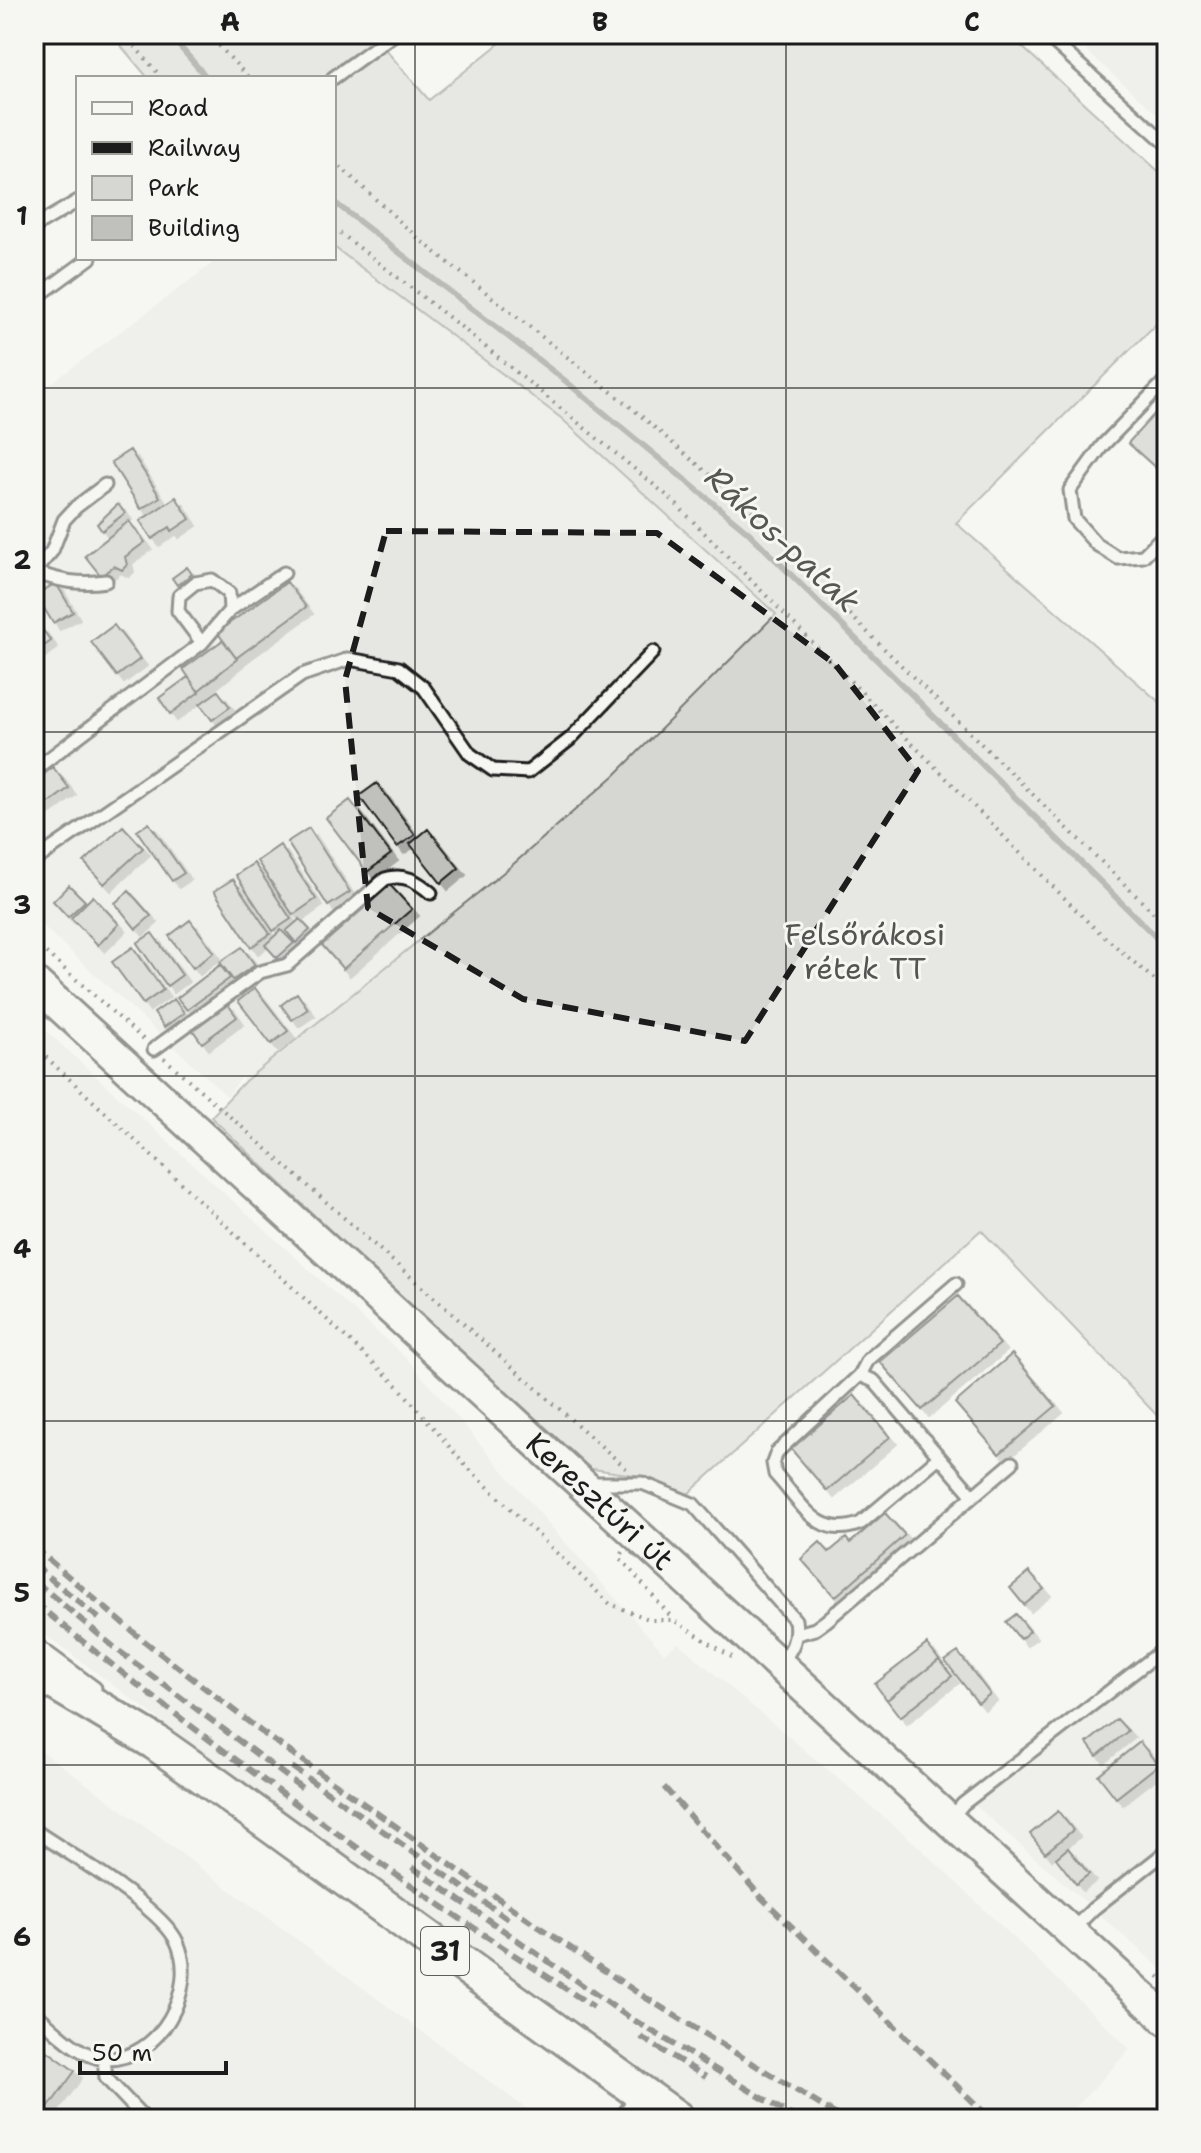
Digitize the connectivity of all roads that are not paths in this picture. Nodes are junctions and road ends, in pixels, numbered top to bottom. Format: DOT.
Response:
graph roads {
  1 [pos="394,34"];
  2 [pos="1045,34"];
  3 [pos="336,76"];
  4 [pos="1167,144"];
  5 [pos="76,202"];
  6 [pos="34,227"];
  7 [pos="87,260"];
  8 [pos="34,299"];
  9 [pos="1167,379"];
  10 [pos="105,485"];
  11 [pos="1167,532"];
  12 [pos="284,573"];
  13 [pos="106,581"];
  14 [pos="230,610"];
  15 [pos="202,643"];
  16 [pos="653,652"];
  17 [pos="34,770"];
  18 [pos="34,861"];
  19 [pos="431,893"];
  20 [pos="34,982"];
  21 [pos="154,1049"];
  22 [pos="956,1284"];
  23 [pos="860,1375"];
  24 [pos="939,1457"];
  25 [pos="1012,1463"];
  26 [pos="584,1483"];
  27 [pos="973,1496"];
  28 [pos="797,1634"];
  29 [pos="34,1643"];
  30 [pos="1167,1647"];
  31 [pos="779,1665"];
  32 [pos="34,1670"];
  33 [pos="102,1693"];
  34 [pos="34,1698"];
  35 [pos="113,1703"];
  36 [pos="155,1742"];
  37 [pos="213,1783"];
  38 [pos="949,1821"];
  39 [pos="34,1830"];
  40 [pos="1167,1851"];
  41 [pos="1070,1932"];
  42 [pos="34,2012"];
  43 [pos="1167,2020"];
  44 [pos="104,2059"];
  45 [pos="636,2107"];
  46 [pos="145,2119"];
  47 [pos="677,2119"];
  1 -- 3 [label="lane"];
  2 -- 4 [label="lane"];
  5 -- 6 [label="lane"];
  7 -- 8 [label="lane"];
  9 -- 11 [label="lane"];
  10 -- 13 [label="lane"];
  12 -- 14 [label="lane"];
  14 -- 15 [label="lane"];
  14 -- 15 [label="lane"];
  15 -- 17 [label="lane"];
  16 -- 18 [label="lane"];
  19 -- 21 [label="lane"];
  20 -- 26 [label="main road, Keresztúri út"];
  22 -- 23 [label="lane"];
  23 -- 24 [label="lane"];
  23 -- 24 [label="lane"];
  24 -- 27 [label="lane"];
  25 -- 27 [label="lane"];
  26 -- 28 [label="lane"];
  26 -- 31 [label="main road, Keresztúri út"];
  27 -- 28 [label="lane"];
  28 -- 31 [label="lane"];
  29 -- 33 [label="lane"];
  30 -- 38 [label="lane"];
  31 -- 38 [label="main road, Keresztúri út"];
  32 -- 36 [label="main road, 31"];
  34 -- 37 [label="main road, 31"];
  35 -- 36 [label="lane"];
  36 -- 37 [label="main road, 31"];
  37 -- 45 [label="main road, 31"];
  38 -- 41 [label="main road, Keresztúri út"];
  39 -- 44 [label="lane"];
  40 -- 41 [label="lane"];
  41 -- 43 [label="main road, Keresztúri út"];
  42 -- 44 [label="lane"];
  44 -- 46 [label="lane"];
  45 -- 47 [label="main road, 31"];
}
